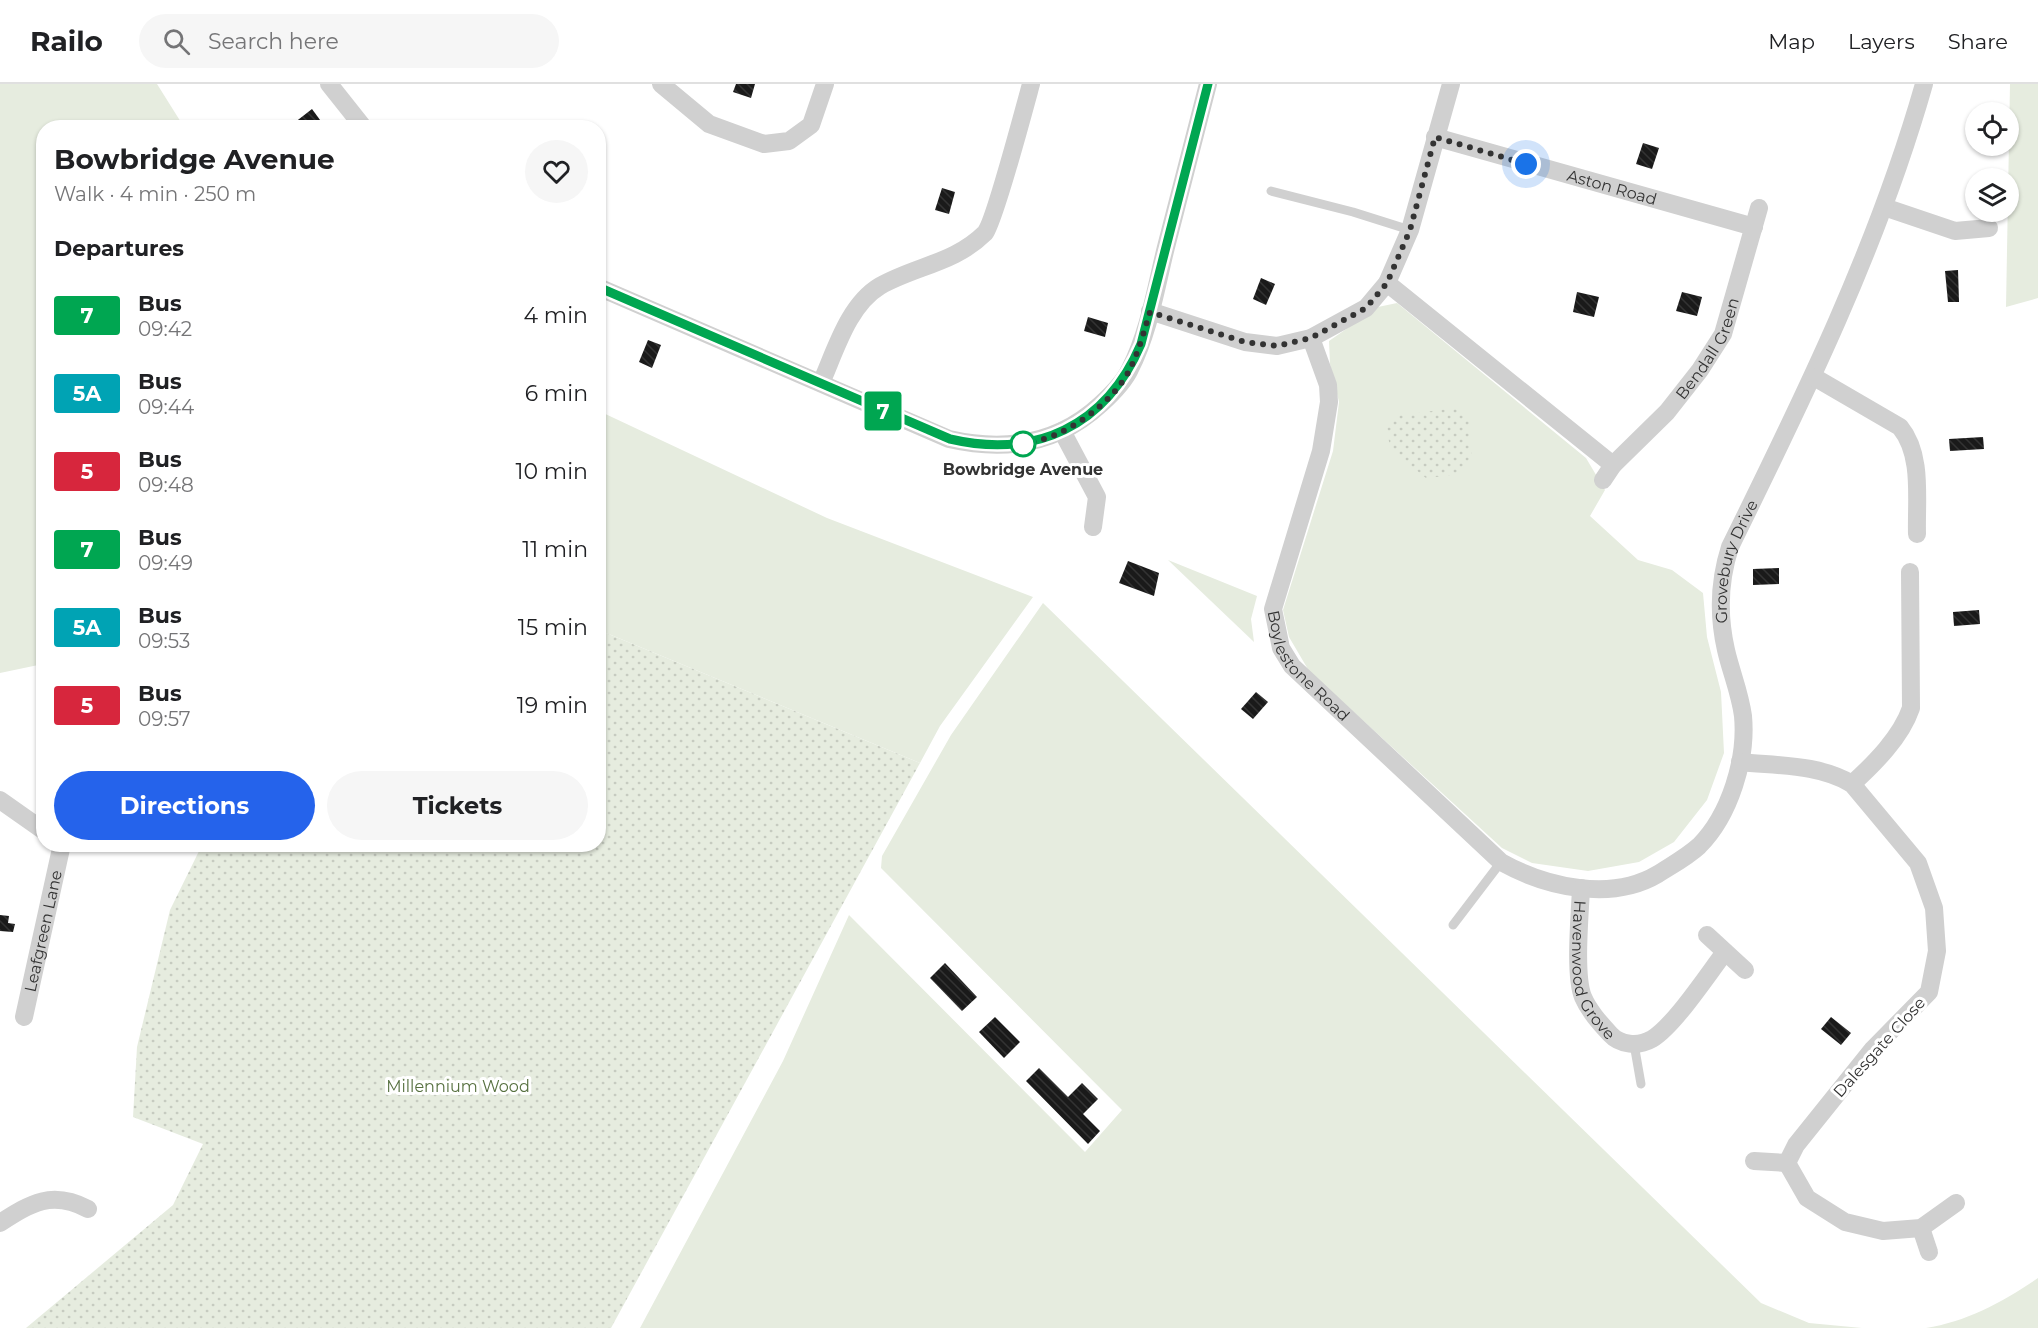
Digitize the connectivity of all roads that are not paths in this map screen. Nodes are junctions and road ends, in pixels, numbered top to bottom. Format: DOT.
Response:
graph roads {
  1 [pos="329,84"];
  2 [pos="661,84"];
  3 [pos="825,84"];
  4 [pos="1031,84"];
  5 [pos="1208,84"];
  6 [pos="1450,84"];
  7 [pos="1923,84"];
  8 [pos="358,120"];
  9 [pos="1435,137"];
  10 [pos="1271,191"];
  11 [pos="1884,207"];
  12 [pos="1759,208"];
  13 [pos="1754,227"];
  14 [pos="1989,228"];
  15 [pos="1410,230"];
  16 [pos="1387,283"];
  17 [pos="606,290"];
  18 [pos="1150,312"];
  19 [pos="1311,338"];
  20 [pos="1814,377"];
  21 [pos="821,383"];
  22 [pos="1062,431"];
  23 [pos="1093,527"];
  24 [pos="1917,534"];
  25 [pos="1910,572"];
  26 [pos="1740,762"];
  27 [pos="1852,784"];
  28 [pos="0,800"];
  29 [pos="36,825"];
  30 [pos="60,852"];
  31 [pos="1502,862"];
  32 [pos="1581,888"];
  33 [pos="1453,924"];
  34 [pos="1707,934"];
  35 [pos="1725,952"];
  36 [pos="1745,970"];
  37 [pos="24,1017"];
  38 [pos="1634,1044"];
  39 [pos="1641,1084"];
  40 [pos="1754,1161"];
  41 [pos="1787,1163"];
  42 [pos="1956,1203"];
  43 [pos="88,1209"];
  44 [pos="0,1223"];
  45 [pos="1921,1228"];
  46 [pos="1929,1251"];
  1 -- 8 [label="street"];
  2 -- 3 [label="street"];
  4 -- 21 [label="street"];
  5 -- 18 [label="street"];
  6 -- 9 [label="street"];
  7 -- 11 [label="street, Grovebury Drive"];
  9 -- 13 [label="street, Aston Road"];
  9 -- 15 [label="street"];
  10 -- 15 [label="lane"];
  11 -- 14 [label="street"];
  11 -- 20 [label="street, Grovebury Drive"];
  12 -- 13 [label="street, Bendall Green"];
  13 -- 16 [label="street, Bendall Green"];
  15 -- 16 [label="street"];
  16 -- 19 [label="street"];
  17 -- 21 [label="street"];
  18 -- 19 [label="street"];
  18 -- 22 [label="street"];
  19 -- 31 [label="street, Boylestone Road"];
  20 -- 24 [label="street"];
  20 -- 26 [label="street, Grovebury Drive"];
  21 -- 22 [label="street"];
  22 -- 23 [label="street"];
  25 -- 27 [label="street"];
  26 -- 27 [label="street, Dalesgate Close"];
  26 -- 32 [label="street, Grovebury Drive"];
  27 -- 41 [label="street, Dalesgate Close"];
  28 -- 29 [label="street"];
  30 -- 37 [label="street, Leafgreen Lane"];
  31 -- 32 [label="street, Grovebury Drive"];
  31 -- 33 [label="lane"];
  32 -- 38 [label="street, Havenwood Grove"];
  34 -- 35 [label="street"];
  35 -- 36 [label="street"];
  35 -- 38 [label="street, Havenwood Grove"];
  38 -- 39 [label="lane"];
  40 -- 41 [label="street"];
  41 -- 45 [label="street"];
  42 -- 45 [label="street"];
  43 -- 44 [label="street"];
  45 -- 46 [label="street"];
}
